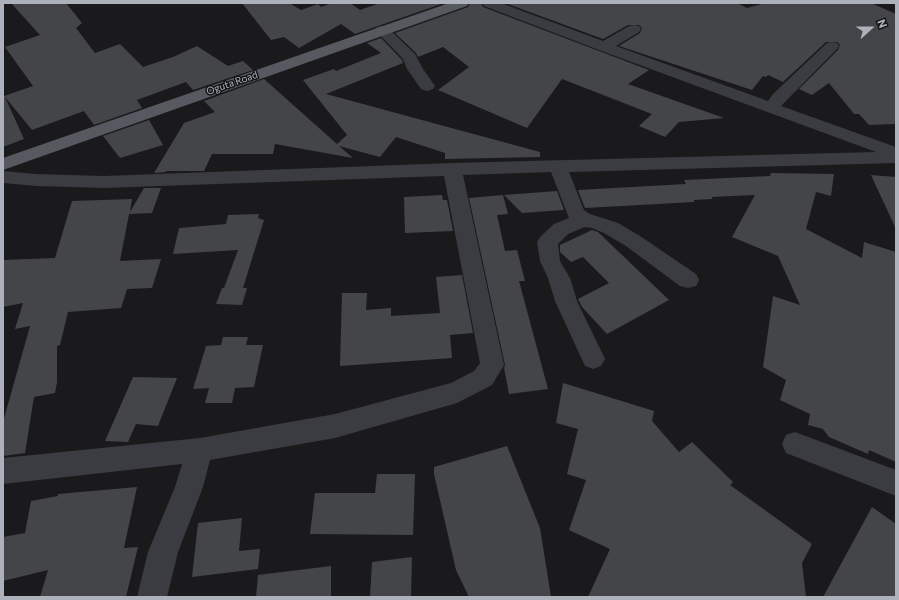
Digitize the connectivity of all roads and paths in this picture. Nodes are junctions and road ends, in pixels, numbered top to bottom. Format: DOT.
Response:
graph roads {
  1 [pos="462,3"];
  2 [pos="489,3"];
  3 [pos="634,29"];
  4 [pos="382,30"];
  5 [pos="832,46"];
  6 [pos="604,47"];
  7 [pos="427,86"];
  8 [pos="771,108"];
  9 [pos="896,153"];
  10 [pos="896,157"];
  11 [pos="3,164"];
  12 [pos="558,166"];
  13 [pos="452,169"];
  14 [pos="3,177"];
  15 [pos="584,220"];
  16 [pos="688,280"];
  17 [pos="593,359"];
  18 [pos="795,444"];
  19 [pos="200,450"];
  20 [pos="3,471"];
  21 [pos="896,483"];
  22 [pos="152,597"];
  1 -- 4 [label="main road, Oguta Road"];
  2 -- 6 [label="street"];
  3 -- 6 [label="street"];
  4 -- 7 [label="street"];
  4 -- 11 [label="main road, Oguta Road"];
  5 -- 8 [label="street"];
  6 -- 8 [label="street"];
  8 -- 9 [label="street"];
  10 -- 12 [label="street"];
  12 -- 13 [label="street"];
  12 -- 15 [label="street"];
  13 -- 14 [label="street"];
  13 -- 19 [label="street"];
  15 -- 16 [label="street"];
  15 -- 17 [label="street"];
  18 -- 21 [label="street"];
  19 -- 20 [label="street"];
  19 -- 22 [label="street"];
}
